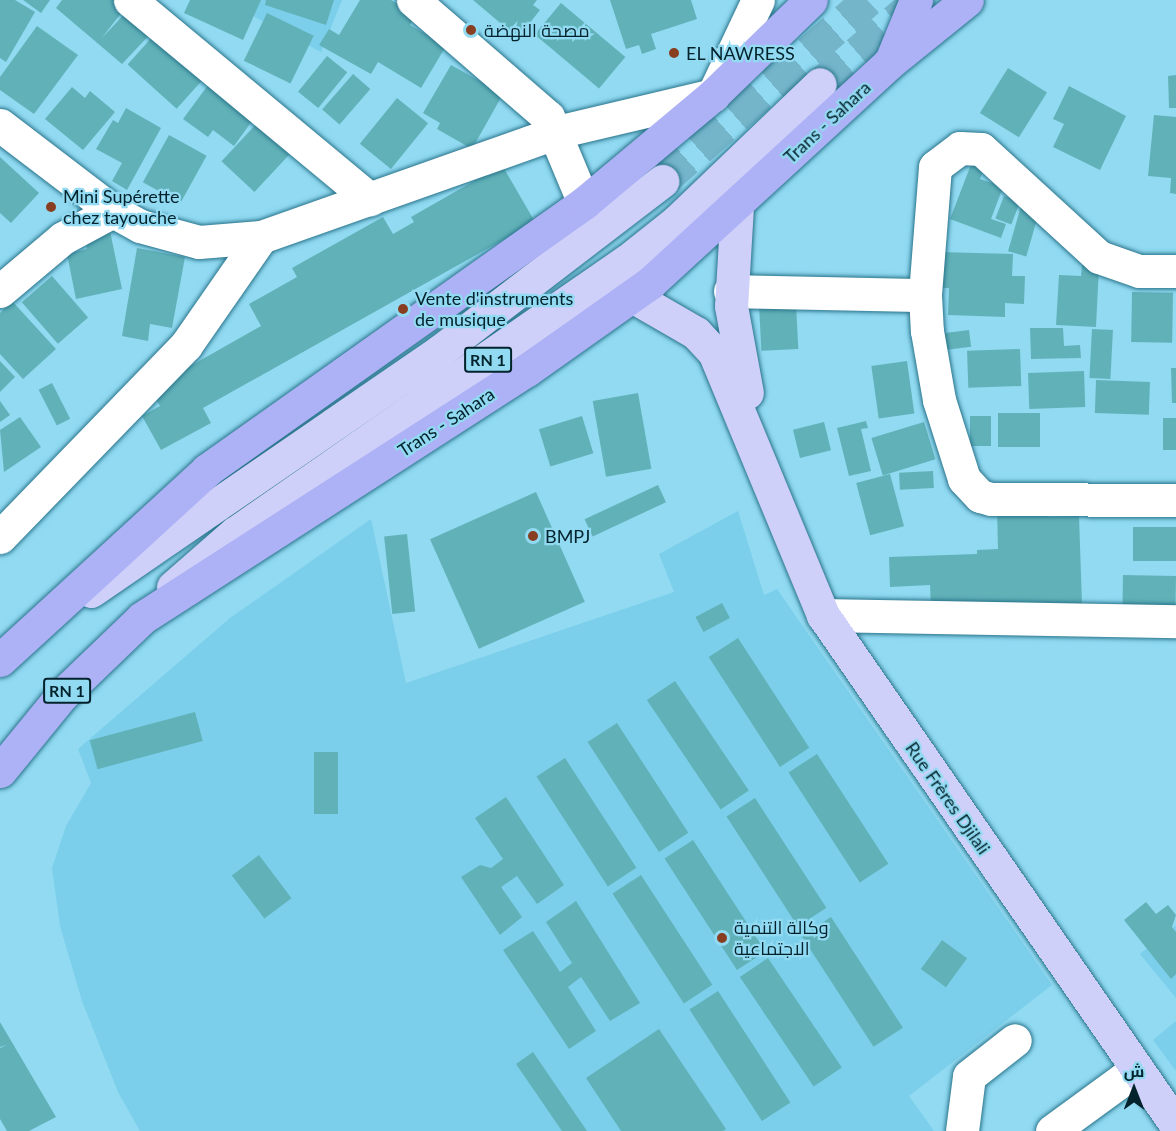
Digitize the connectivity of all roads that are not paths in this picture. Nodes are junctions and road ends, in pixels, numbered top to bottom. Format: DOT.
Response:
graph roads {
  1 [pos="130,0"];
  2 [pos="413,0"];
  3 [pos="758,0"];
  4 [pos="811,0"];
  5 [pos="916,0"];
  6 [pos="967,0"];
  7 [pos="889,63"];
  8 [pos="820,84"];
  9 [pos="713,95"];
  10 [pos="0,125"];
  11 [pos="557,132"];
  12 [pos="662,181"];
  13 [pos="370,199"];
  14 [pos="584,203"];
  15 [pos="737,206"];
  16 [pos="113,211"];
  17 [pos="261,237"];
  18 [pos="1176,271"];
  19 [pos="0,291"];
  20 [pos="730,291"];
  21 [pos="925,295"];
  22 [pos="632,296"];
  23 [pos="758,451"];
  24 [pos="1176,500"];
  25 [pos="0,537"];
  26 [pos="823,615"];
  27 [pos="142,618"];
  28 [pos="1176,621"];
  29 [pos="45,622"];
  30 [pos="0,660"];
  31 [pos="0,771"];
  32 [pos="1015,1040"];
  33 [pos="1137,1069"];
  34 [pos="1176,1125"];
  35 [pos="962,1131"];
  36 [pos="1052,1131"];
  1 -- 13 [label="street"];
  2 -- 11 [label="street"];
  3 -- 9 [label="street"];
  4 -- 9 [label="highway"];
  5 -- 7 [label="highway"];
  6 -- 7 [label="highway, Trans - Sahara"];
  7 -- 15 [label="highway, Trans - Sahara / RN 1"];
  8 -- 27 [label="main road, RN 1"];
  9 -- 11 [label="street"];
  9 -- 14 [label="highway"];
  10 -- 16 [label="street"];
  11 -- 13 [label="street"];
  11 -- 14 [label="street"];
  12 -- 29 [label="main road, RN 1"];
  13 -- 17 [label="street"];
  14 -- 29 [label="highway, RN 1"];
  15 -- 20 [label="main road"];
  15 -- 22 [label="highway, Trans - Sahara / RN 1"];
  16 -- 17 [label="street"];
  16 -- 19 [label="street"];
  17 -- 25 [label="street"];
  18 -- 21 [label="street"];
  20 -- 21 [label="street"];
  20 -- 23 [label="main road"];
  21 -- 24 [label="street"];
  22 -- 23 [label="main road"];
  22 -- 27 [label="highway, Trans - Sahara / RN 1"];
  23 -- 26 [label="main road, Rue Frères Djilali"];
  26 -- 28 [label="street"];
  26 -- 33 [label="main road, Rue Frères Djilali"];
  27 -- 31 [label="highway, Trans - Sahara / RN 1"];
  29 -- 30 [label="highway, RN 1"];
  32 -- 35 [label="street"];
  33 -- 34 [label="main road, Rue Frères Djilali"];
  33 -- 36 [label="street"];
}
